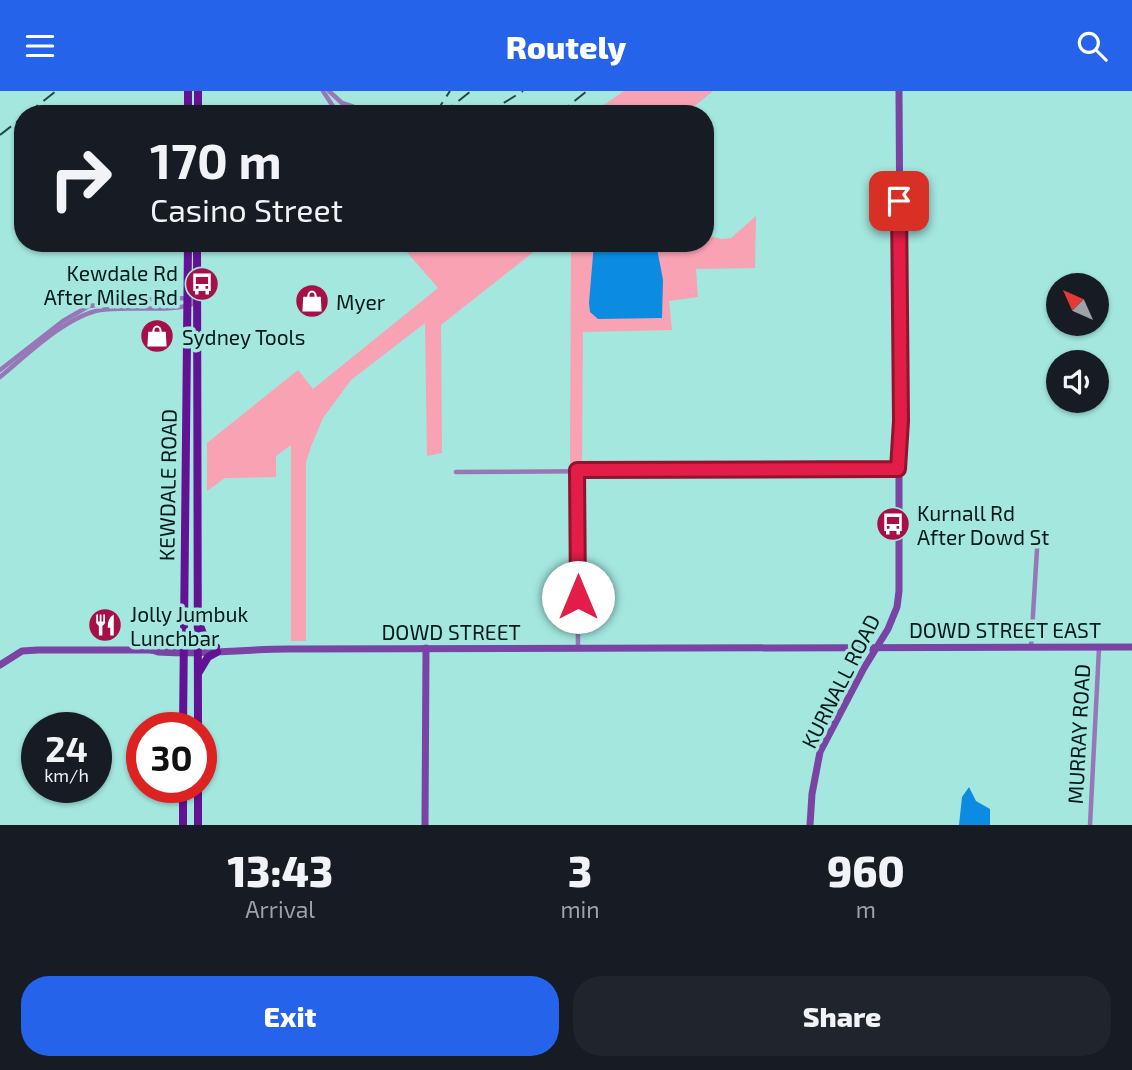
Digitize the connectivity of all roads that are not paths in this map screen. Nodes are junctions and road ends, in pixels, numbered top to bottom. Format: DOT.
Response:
graph roads {
  1 [pos="329,91"];
  2 [pos="898,91"];
  3 [pos="348,105"];
  4 [pos="188,252"];
  5 [pos="197,252"];
  6 [pos="197,302"];
  7 [pos="188,303"];
  8 [pos="0,370"];
  9 [pos="0,377"];
  10 [pos="186,414"];
  11 [pos="197,414"];
  12 [pos="898,469"];
  13 [pos="577,470"];
  14 [pos="456,472"];
  15 [pos="1038,533"];
  16 [pos="197,617"];
  17 [pos="878,647"];
  18 [pos="1031,647"];
  19 [pos="1099,647"];
  20 [pos="1132,647"];
  21 [pos="426,648"];
  22 [pos="578,648"];
  23 [pos="216,649"];
  24 [pos="183,650"];
  25 [pos="197,650"];
  26 [pos="0,665"];
  27 [pos="197,677"];
  28 [pos="183,712"];
  29 [pos="198,712"];
  30 [pos="184,803"];
  31 [pos="198,803"];
  32 [pos="183,825"];
  33 [pos="198,825"];
  34 [pos="425,825"];
  35 [pos="810,825"];
  36 [pos="1089,825"];
  1 -- 3 [label="street"];
  2 -- 12 [label="street, KURNALL ROAD"];
  4 -- 7 [label="main road, KEWDALE ROAD"];
  5 -- 6 [label="main road, KEWDALE ROAD"];
  6 -- 7 [label="street"];
  6 -- 11 [label="main road, KEWDALE ROAD"];
  7 -- 8 [label="street"];
  7 -- 9 [label="street"];
  7 -- 10 [label="main road, KEWDALE ROAD"];
  10 -- 11 [label="main road"];
  10 -- 24 [label="main road, KEWDALE ROAD"];
  11 -- 16 [label="main road, KEWDALE ROAD"];
  12 -- 13 [label="street"];
  12 -- 17 [label="street, KURNALL ROAD"];
  13 -- 14 [label="street"];
  13 -- 22 [label="street"];
  15 -- 18 [label="street"];
  16 -- 23 [label="main road"];
  16 -- 25 [label="main road, KEWDALE ROAD"];
  17 -- 18 [label="street, DOWD STREET EAST"];
  17 -- 22 [label="street, DOWD STREET"];
  17 -- 35 [label="street, KURNALL ROAD"];
  18 -- 19 [label="street, DOWD STREET EAST"];
  19 -- 20 [label="street, DOWD STREET EAST"];
  19 -- 36 [label="street, MURRAY ROAD"];
  21 -- 22 [label="street, DOWD STREET"];
  21 -- 23 [label="street, DOWD STREET"];
  21 -- 34 [label="street"];
  23 -- 25 [label="street, DOWD STREET"];
  23 -- 27 [label="main road"];
  24 -- 25 [label="street, DOWD STREET"];
  24 -- 26 [label="street, DOWD STREET"];
  24 -- 28 [label="main road, KEWDALE ROAD"];
  25 -- 27 [label="main road, KEWDALE ROAD"];
  27 -- 29 [label="main road, KEWDALE ROAD"];
  30 -- 32 [label="main road"];
  31 -- 33 [label="main road"];
}
